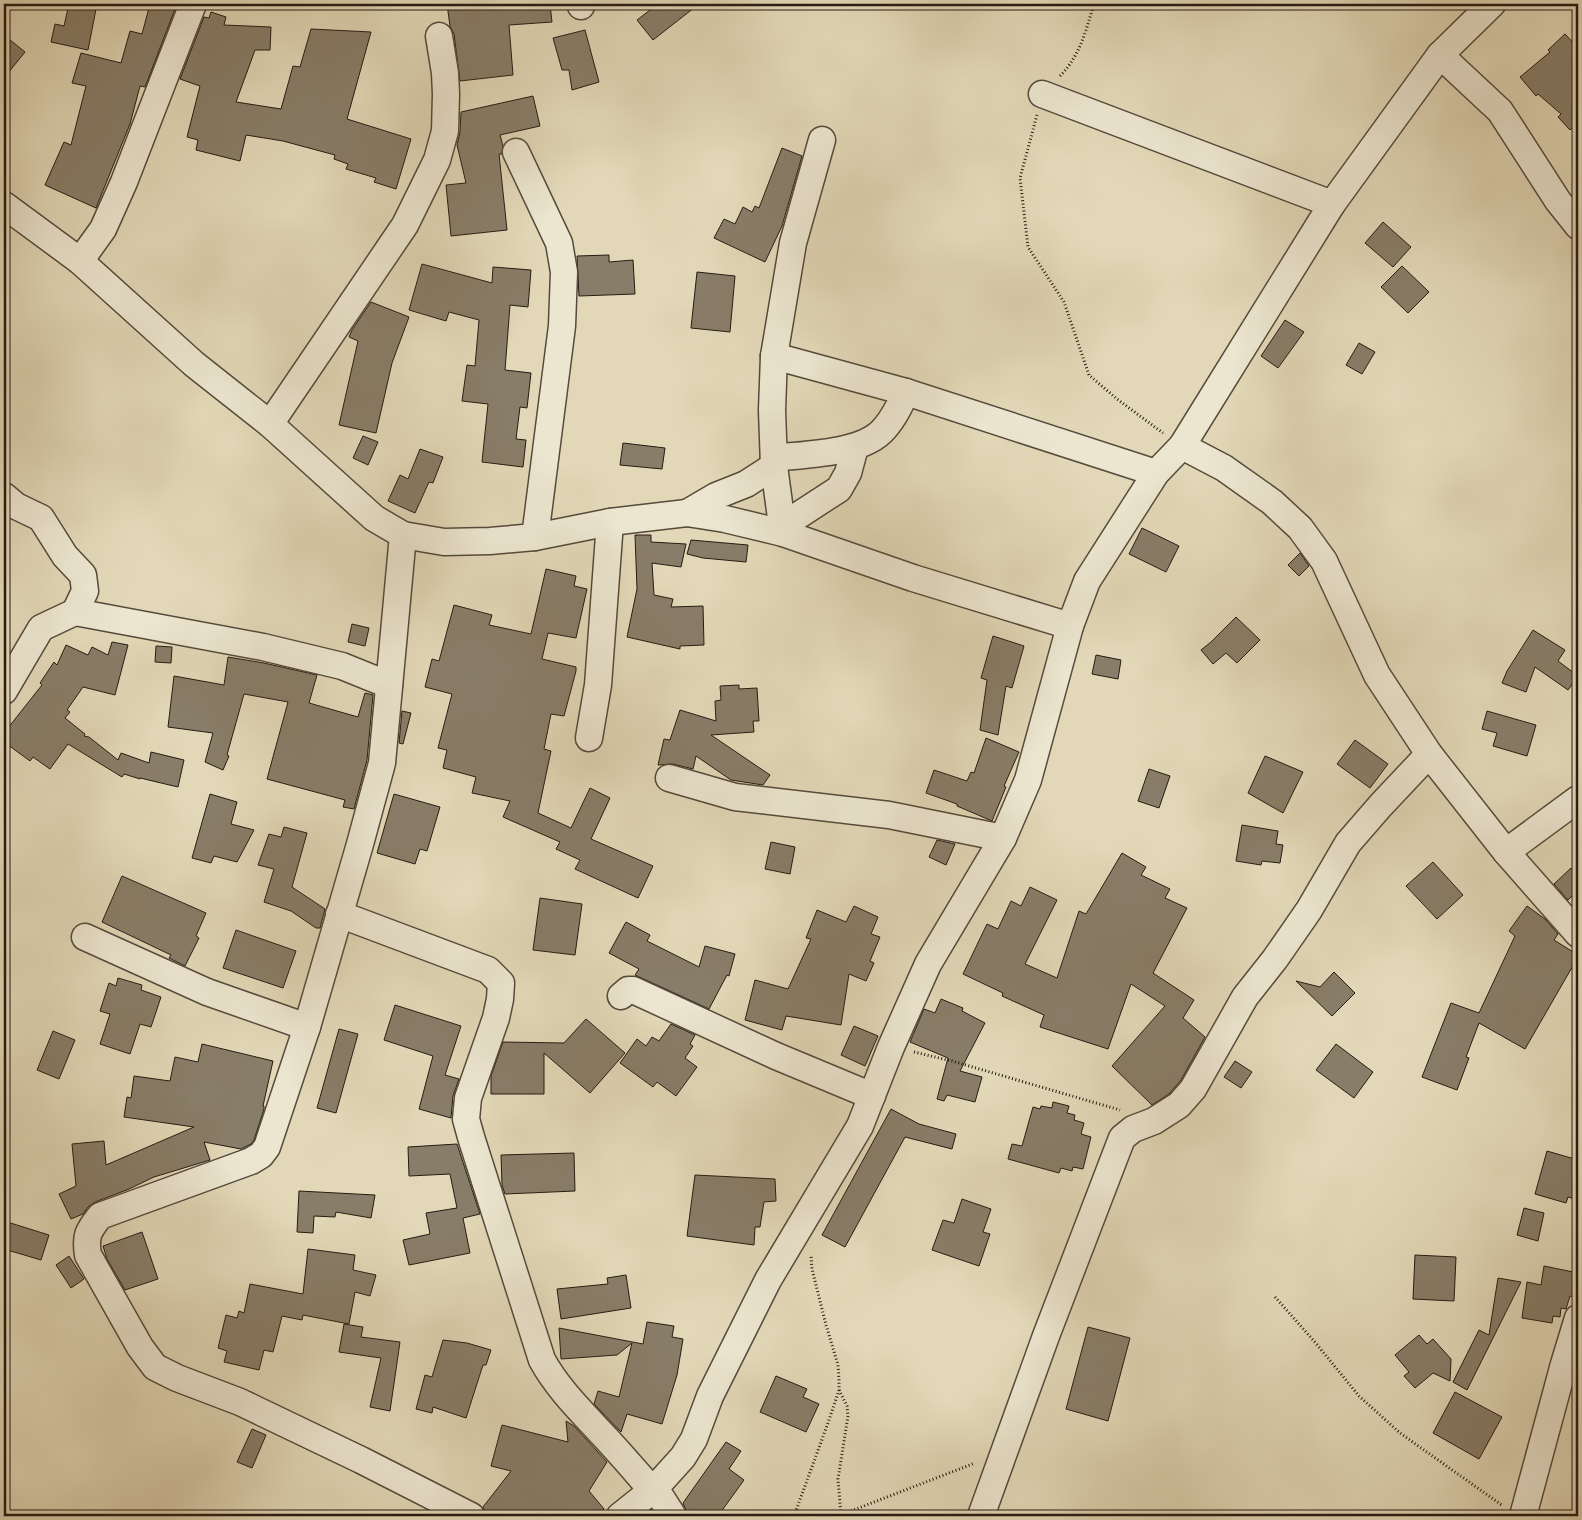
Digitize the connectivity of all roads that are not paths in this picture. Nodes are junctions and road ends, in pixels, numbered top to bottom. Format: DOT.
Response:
graph roads {
  1 [pos="193,4"];
  2 [pos="1492,4"];
  3 [pos="439,36"];
  4 [pos="1440,55"];
  5 [pos="1042,94"];
  6 [pos="822,140"];
  7 [pos="516,152"];
  8 [pos="1332,204"];
  9 [pos="4,205"];
  10 [pos="1578,226"];
  11 [pos="80,261"];
  12 [pos="774,356"];
  13 [pos="906,392"];
  14 [pos="270,424"];
  15 [pos="1182,446"];
  16 [pos="855,447"];
  17 [pos="774,462"];
  18 [pos="1156,473"];
  19 [pos="4,496"];
  20 [pos="687,513"];
  21 [pos="610,522"];
  22 [pos="783,529"];
  23 [pos="403,535"];
  24 [pos="535,537"];
  25 [pos="75,612"];
  26 [pos="1070,626"];
  27 [pos="389,685"];
  28 [pos="4,691"];
  29 [pos="589,738"];
  30 [pos="1429,754"];
  31 [pos="669,778"];
  32 [pos="1578,799"];
  33 [pos="1003,838"];
  34 [pos="1506,852"];
  35 [pos="338,914"];
  36 [pos="1578,934"];
  37 [pos="85,937"];
  38 [pos="621,996"];
  39 [pos="307,1027"];
  40 [pos="872,1096"];
  41 [pos="1578,1318"];
  42 [pos="653,1489"];
  43 [pos="1517,1514"];
  44 [pos="471,1516"];
  45 [pos="620,1516"];
  46 [pos="673,1516"];
  47 [pos="981,1516"];
  1 -- 11 [label="street"];
  2 -- 4 [label="street"];
  3 -- 14 [label="street"];
  4 -- 8 [label="street"];
  4 -- 10 [label="street"];
  5 -- 8 [label="street"];
  6 -- 12 [label="street"];
  7 -- 24 [label="street"];
  8 -- 15 [label="street"];
  9 -- 11 [label="street"];
  11 -- 14 [label="street"];
  12 -- 13 [label="street"];
  12 -- 17 [label="street"];
  13 -- 16 [label="street"];
  13 -- 18 [label="street"];
  14 -- 23 [label="street"];
  15 -- 18 [label="street"];
  15 -- 30 [label="street"];
  16 -- 17 [label="street"];
  16 -- 22 [label="street"];
  17 -- 20 [label="street"];
  17 -- 22 [label="street"];
  18 -- 26 [label="street"];
  19 -- 25 [label="street"];
  20 -- 21 [label="street"];
  20 -- 22 [label="street"];
  21 -- 24 [label="street"];
  21 -- 29 [label="street"];
  22 -- 26 [label="street"];
  23 -- 24 [label="street"];
  23 -- 27 [label="street"];
  25 -- 27 [label="street"];
  25 -- 28 [label="street"];
  26 -- 33 [label="street"];
  27 -- 35 [label="street"];
  30 -- 34 [label="street"];
  30 -- 47 [label="street"];
  31 -- 33 [label="street"];
  32 -- 34 [label="street"];
  33 -- 40 [label="street"];
  34 -- 36 [label="street"];
  35 -- 39 [label="street"];
  35 -- 42 [label="street"];
  37 -- 39 [label="street"];
  38 -- 40 [label="street"];
  39 -- 44 [label="street"];
  40 -- 42 [label="street"];
  41 -- 43 [label="street"];
  42 -- 45 [label="street"];
  42 -- 46 [label="street"];
}
